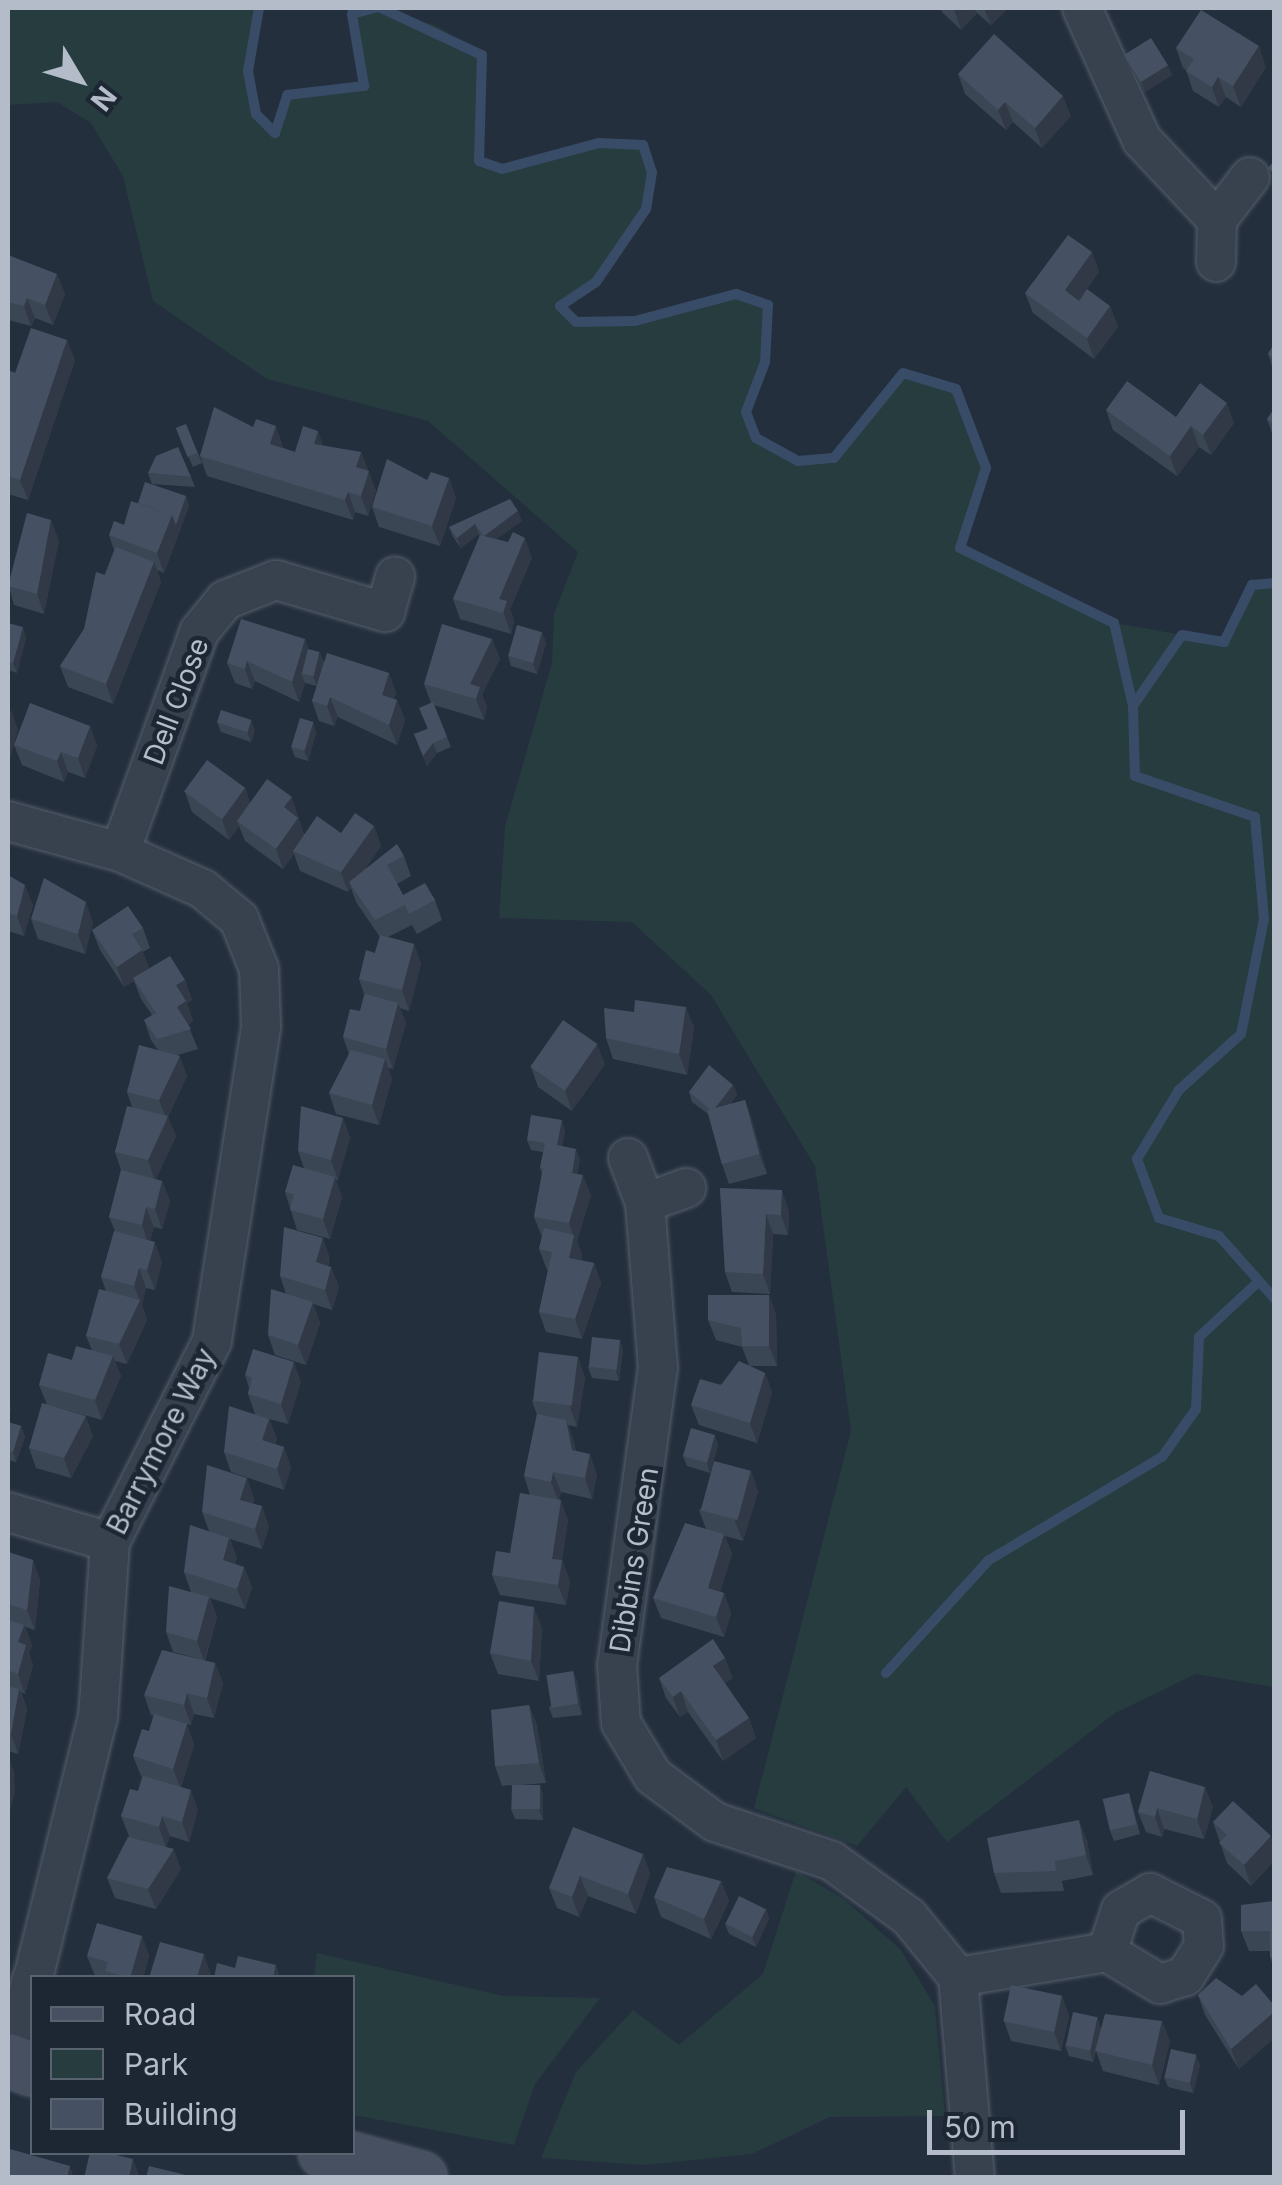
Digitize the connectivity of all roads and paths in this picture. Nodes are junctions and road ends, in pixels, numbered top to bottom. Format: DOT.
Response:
graph roads {
  1 [pos="1082,8"];
  2 [pos="1250,178"];
  3 [pos="1217,220"];
  4 [pos="1216,262"];
  5 [pos="386,608"];
  6 [pos="8,821"];
  7 [pos="120,852"];
  8 [pos="628,1158"];
  9 [pos="686,1188"];
  10 [pos="645,1202"];
  11 [pos="8,1512"];
  12 [pos="110,1542"];
  13 [pos="1107,1952"];
  14 [pos="34,1975"];
  15 [pos="958,1978"];
  16 [pos="30,1994"];
  17 [pos="17,2064"];
  18 [pos="336,2155"];
  19 [pos="421,2178"];
  20 [pos="975,2178"];
  1 -- 3 [label="street"];
  2 -- 3 [label="street"];
  3 -- 4 [label="street"];
  5 -- 7 [label="street, Dell Close"];
  6 -- 7 [label="street, Barrymore Way"];
  7 -- 12 [label="street, Barrymore Way"];
  8 -- 10 [label="street, Dibbins Green"];
  9 -- 10 [label="street"];
  10 -- 15 [label="street, Dibbins Green"];
  11 -- 12 [label="street"];
  12 -- 14 [label="street, Barrymore Way"];
  13 -- 15 [label="street"];
  15 -- 20 [label="street"];
  16 -- 17 [label="street, Barrymore Way"];
  18 -- 19 [label="street"];
}
